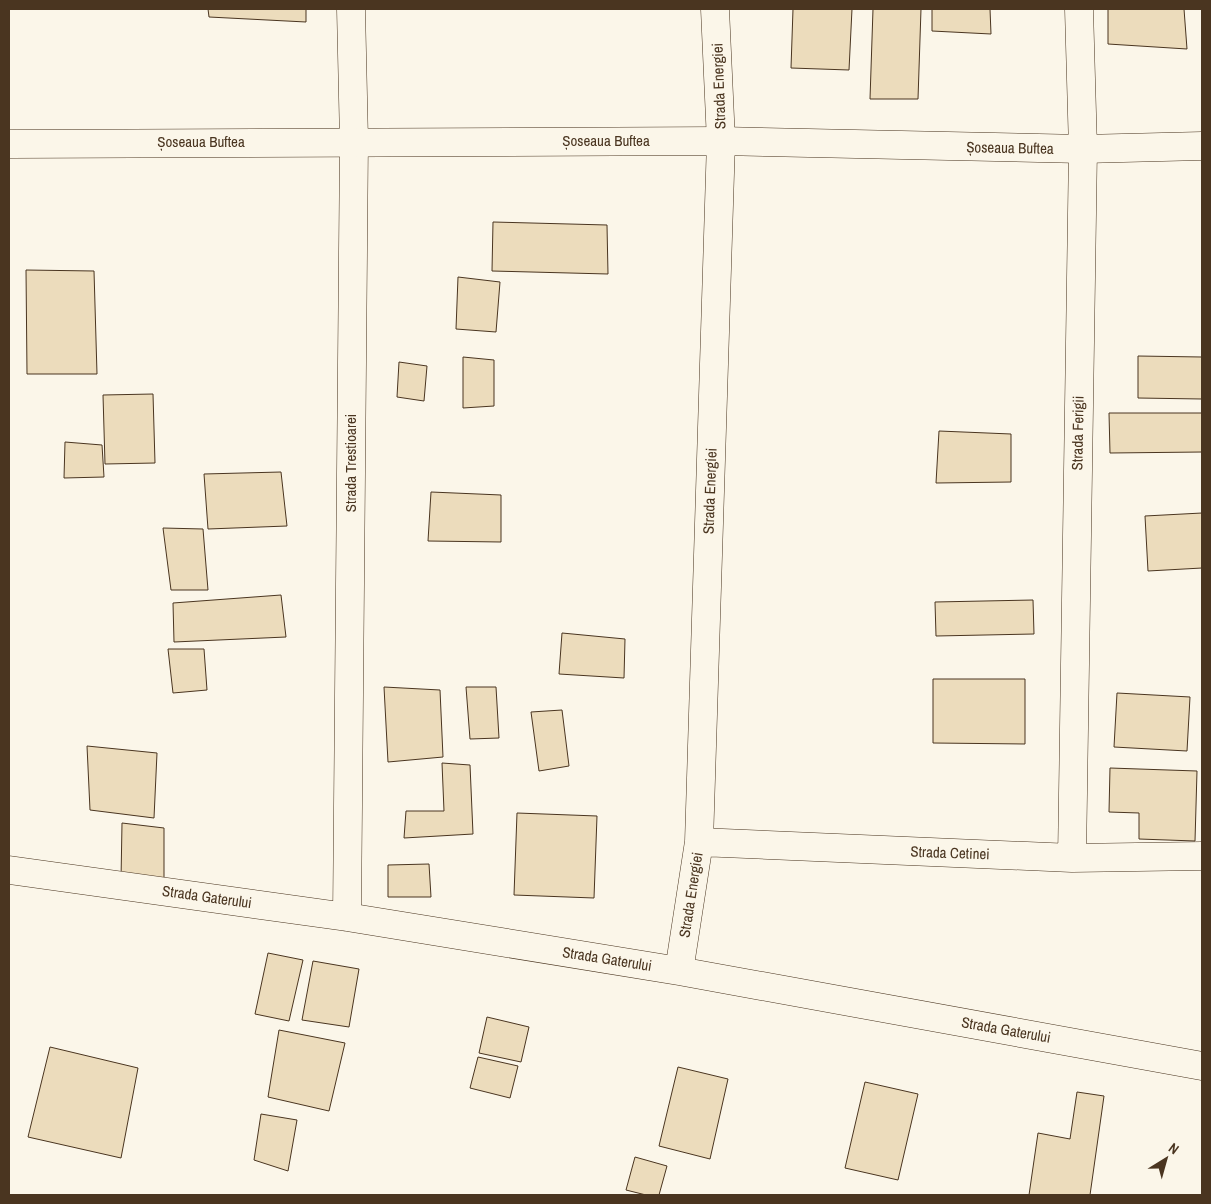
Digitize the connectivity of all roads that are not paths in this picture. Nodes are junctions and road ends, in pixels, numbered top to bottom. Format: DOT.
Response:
graph roads {
  1 [pos="351,9"];
  2 [pos="715,9"];
  3 [pos="1079,9"];
  4 [pos="354,141"];
  5 [pos="721,142"];
  6 [pos="9,144"];
  7 [pos="1202,146"];
  8 [pos="1083,149"];
  9 [pos="699,842"];
  10 [pos="1202,856"];
  11 [pos="1072,858"];
  12 [pos="9,870"];
  13 [pos="347,917"];
  14 [pos="679,971"];
  15 [pos="1202,1066"];
  1 -- 4 [label="street, Strada Trestioarei"];
  2 -- 5 [label="street, Strada Energiei"];
  3 -- 8 [label="street, Strada Ferigii"];
  4 -- 5 [label="street, Șoseaua Buftea"];
  4 -- 6 [label="street, Șoseaua Buftea"];
  4 -- 13 [label="street, Strada Trestioarei"];
  5 -- 8 [label="street, Șoseaua Buftea"];
  5 -- 9 [label="street, Strada Energiei"];
  7 -- 8 [label="street, Șoseaua Buftea"];
  8 -- 11 [label="street, Strada Ferigii"];
  9 -- 11 [label="street, Strada Cetinei"];
  9 -- 14 [label="street, Strada Energiei"];
  10 -- 11 [label="street, Strada Cetinei"];
  12 -- 13 [label="street, Strada Gaterului"];
  13 -- 14 [label="street, Strada Gaterului"];
  14 -- 15 [label="street, Strada Gaterului"];
}
